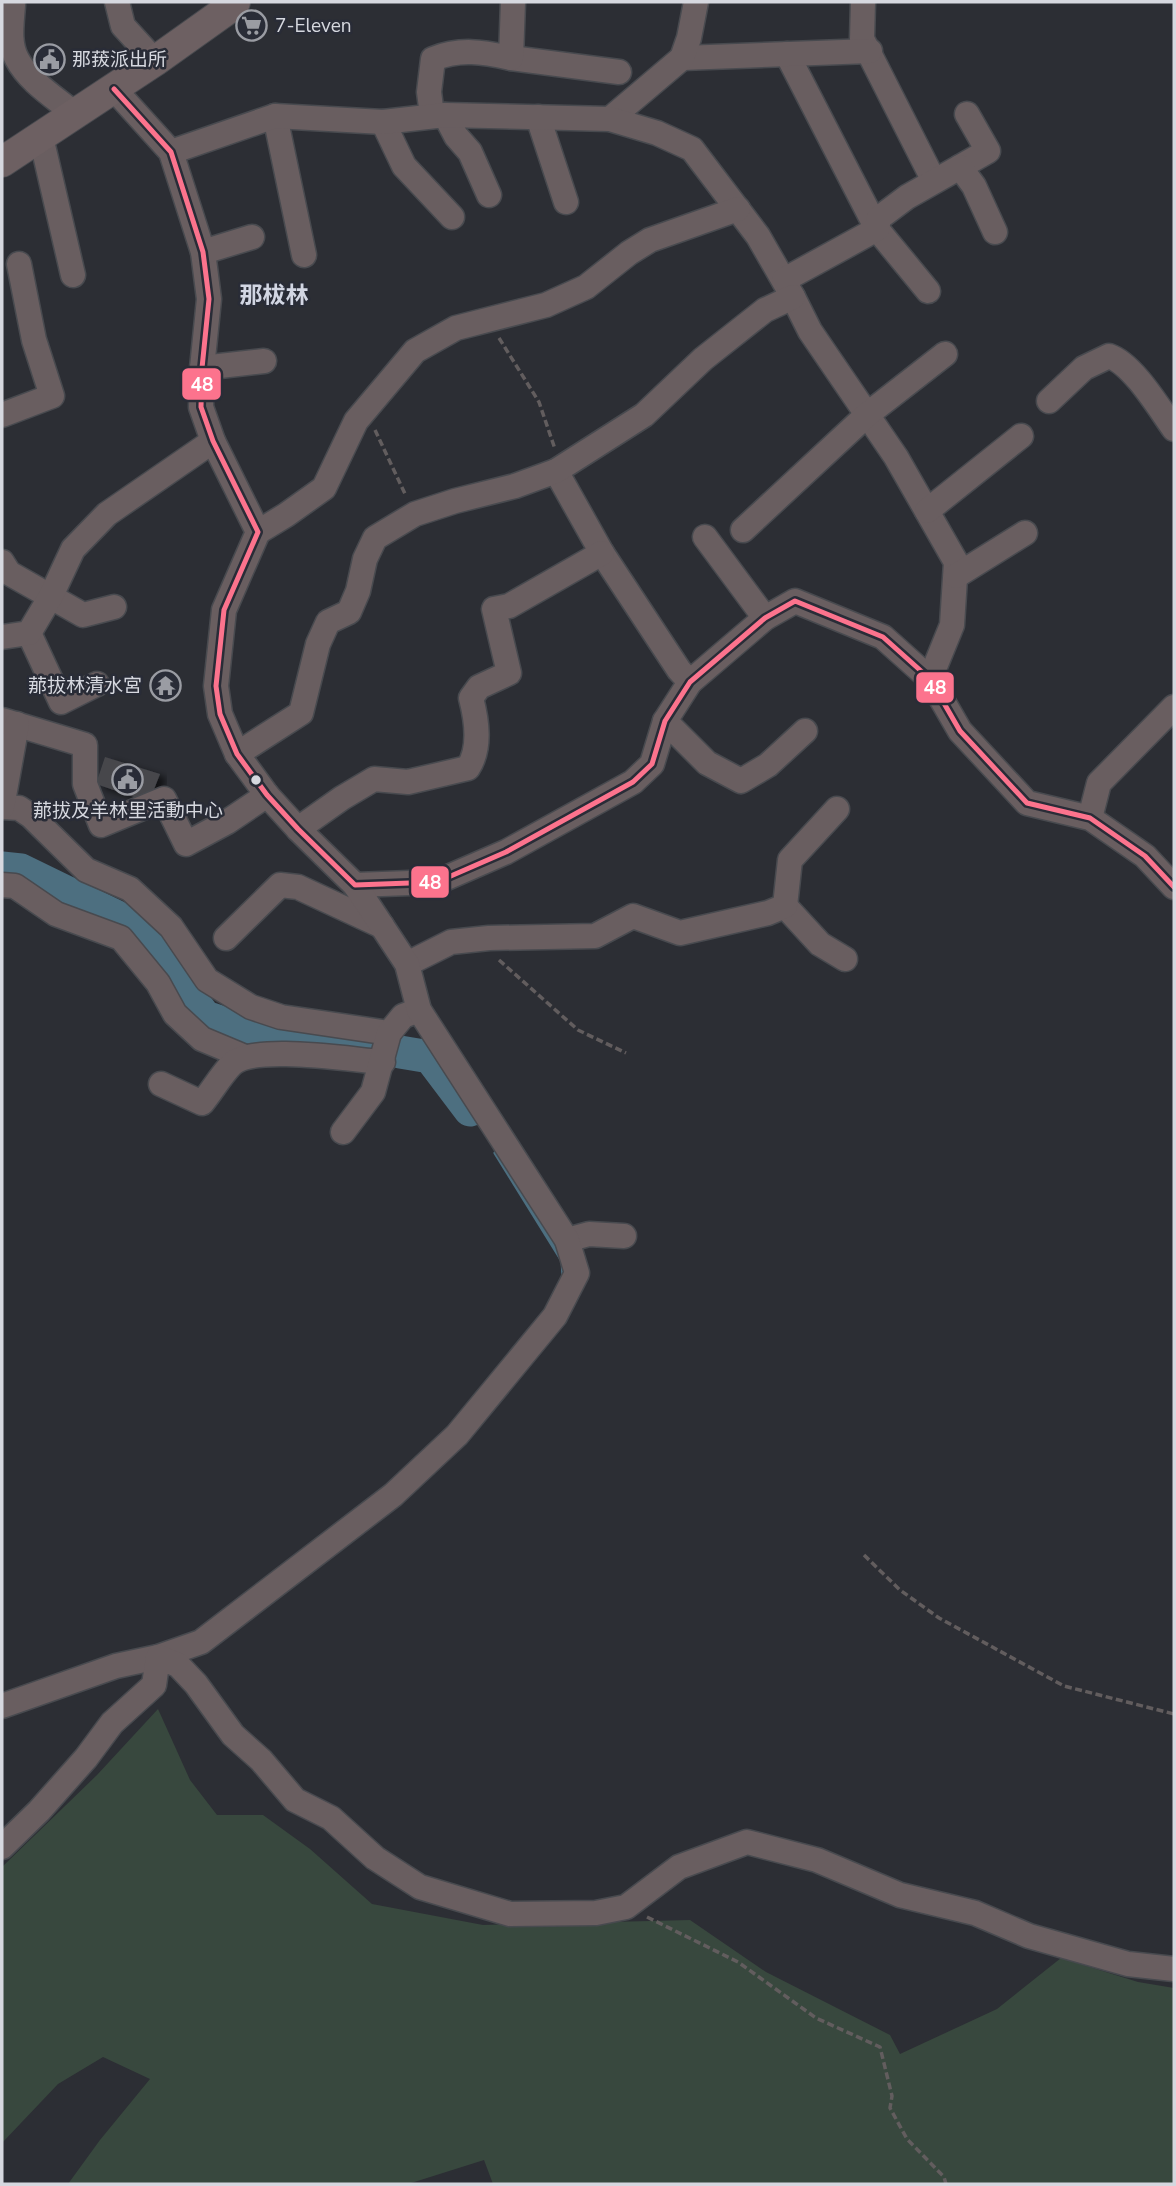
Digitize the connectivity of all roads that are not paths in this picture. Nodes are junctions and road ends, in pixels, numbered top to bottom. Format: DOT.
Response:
graph roads {
  1 [pos="117,2"];
  2 [pos="235,2"];
  3 [pos="513,2"];
  4 [pos="696,2"];
  5 [pos="863,2"];
  6 [pos="13,5"];
  7 [pos="870,51"];
  8 [pos="787,54"];
  9 [pos="510,58"];
  10 [pos="681,58"];
  11 [pos="155,61"];
  12 [pos="619,72"];
  13 [pos="114,89"];
  14 [pos="967,114"];
  15 [pos="76,115"];
  16 [pos="438,115"];
  17 [pos="275,116"];
  18 [pos="538,117"];
  19 [pos="610,119"];
  20 [pos="383,122"];
  21 [pos="41,137"];
  22 [pos="171,152"];
  23 [pos="2,162"];
  24 [pos="960,167"];
  25 [pos="934,181"];
  26 [pos="489,195"];
  27 [pos="566,202"];
  28 [pos="738,209"];
  29 [pos="452,217"];
  30 [pos="877,229"];
  31 [pos="995,232"];
  32 [pos="252,237"];
  33 [pos="203,252"];
  34 [pos="304,255"];
  35 [pos="19,264"];
  36 [pos="73,275"];
  37 [pos="789,288"];
  38 [pos="928,290"];
  39 [pos="945,354"];
  40 [pos="264,362"];
  41 [pos="202,368"];
  42 [pos="1049,401"];
  43 [pos="868,414"];
  44 [pos="2,415"];
  45 [pos="1174,429"];
  46 [pos="1021,436"];
  47 [pos="213,441"];
  48 [pos="559,470"];
  49 [pos="927,511"];
  50 [pos="743,530"];
  51 [pos="258,531"];
  52 [pos="1025,533"];
  53 [pos="705,537"];
  54 [pos="602,553"];
  55 [pos="2,562"];
  56 [pos="956,576"];
  57 [pos="51,596"];
  58 [pos="114,607"];
  59 [pos="765,618"];
  60 [pos="29,633"];
  61 [pos="2,637"];
  62 [pos="930,679"];
  63 [pos="690,681"];
  64 [pos="97,684"];
  65 [pos="1174,707"];
  66 [pos="665,721"];
  67 [pos="10,722"];
  68 [pos="805,731"];
  69 [pos="237,754"];
  70 [pos="267,795"];
  71 [pos="2,807"];
  72 [pos="837,809"];
  73 [pos="1090,818"];
  74 [pos="298,829"];
  75 [pos="2,885"];
  76 [pos="355,885"];
  77 [pos="1174,887"];
  78 [pos="785,906"];
  79 [pos="383,926"];
  80 [pos="226,938"];
  81 [pos="845,959"];
  82 [pos="407,964"];
  83 [pos="419,1010"];
  84 [pos="389,1033"];
  85 [pos="245,1057"];
  86 [pos="383,1062"];
  87 [pos="161,1084"];
  88 [pos="343,1132"];
  89 [pos="624,1236"];
  90 [pos="567,1240"];
  91 [pos="158,1657"];
  92 [pos="2,1706"];
  93 [pos="2,1847"];
  94 [pos="1174,1969"];
  1 -- 11 [label="street"];
  2 -- 11 [label="main road"];
  3 -- 9 [label="street"];
  4 -- 10 [label="street"];
  5 -- 7 [label="street"];
  6 -- 15 [label="street"];
  7 -- 8 [label="street"];
  7 -- 25 [label="street"];
  8 -- 10 [label="street"];
  8 -- 30 [label="street"];
  9 -- 12 [label="street"];
  9 -- 16 [label="street"];
  10 -- 19 [label="street"];
  11 -- 13 [label="main road"];
  13 -- 15 [label="main road"];
  13 -- 22 [label="street"];
  14 -- 24 [label="street"];
  15 -- 21 [label="main road"];
  16 -- 18 [label="street"];
  16 -- 20 [label="street"];
  16 -- 26 [label="street"];
  17 -- 20 [label="street"];
  17 -- 22 [label="street"];
  17 -- 34 [label="street"];
  18 -- 19 [label="street"];
  18 -- 27 [label="street"];
  19 -- 28 [label="street"];
  20 -- 29 [label="street"];
  21 -- 23 [label="main road"];
  21 -- 36 [label="street"];
  22 -- 33 [label="street"];
  24 -- 25 [label="street"];
  24 -- 31 [label="street"];
  25 -- 30 [label="street"];
  28 -- 37 [label="street"];
  28 -- 51 [label="street"];
  30 -- 37 [label="street"];
  30 -- 38 [label="street"];
  32 -- 33 [label="street"];
  33 -- 41 [label="street"];
  35 -- 44 [label="street"];
  37 -- 43 [label="street"];
  37 -- 48 [label="street"];
  39 -- 43 [label="street"];
  40 -- 41 [label="street"];
  41 -- 47 [label="street"];
  42 -- 45 [label="street"];
  43 -- 49 [label="street"];
  43 -- 50 [label="street"];
  46 -- 49 [label="street"];
  47 -- 51 [label="street"];
  47 -- 57 [label="street"];
  48 -- 54 [label="street"];
  48 -- 69 [label="street"];
  49 -- 56 [label="street"];
  51 -- 69 [label="street"];
  52 -- 56 [label="street"];
  53 -- 59 [label="street"];
  54 -- 63 [label="street"];
  54 -- 74 [label="street"];
  55 -- 57 [label="street"];
  56 -- 62 [label="street"];
  57 -- 58 [label="street"];
  57 -- 60 [label="street"];
  59 -- 62 [label="street"];
  59 -- 63 [label="street"];
  60 -- 61 [label="street"];
  60 -- 64 [label="street"];
  62 -- 73 [label="street"];
  63 -- 66 [label="street"];
  65 -- 73 [label="street"];
  66 -- 68 [label="street"];
  66 -- 76 [label="street"];
  67 -- 70 [label="street"];
  67 -- 71 [label="street"];
  69 -- 70 [label="street"];
  70 -- 74 [label="street"];
  71 -- 84 [label="street"];
  72 -- 78 [label="street"];
  73 -- 77 [label="street"];
  74 -- 76 [label="street"];
  75 -- 85 [label="street"];
  76 -- 79 [label="street"];
  78 -- 81 [label="street"];
  78 -- 82 [label="street"];
  79 -- 80 [label="street"];
  79 -- 82 [label="street"];
  82 -- 83 [label="street"];
  83 -- 84 [label="street"];
  83 -- 90 [label="street"];
  84 -- 86 [label="street"];
  85 -- 86 [label="street"];
  85 -- 87 [label="street"];
  86 -- 88 [label="street"];
  89 -- 90 [label="street"];
  90 -- 91 [label="street"];
  91 -- 92 [label="street"];
  91 -- 93 [label="street"];
  91 -- 94 [label="street"];
}
